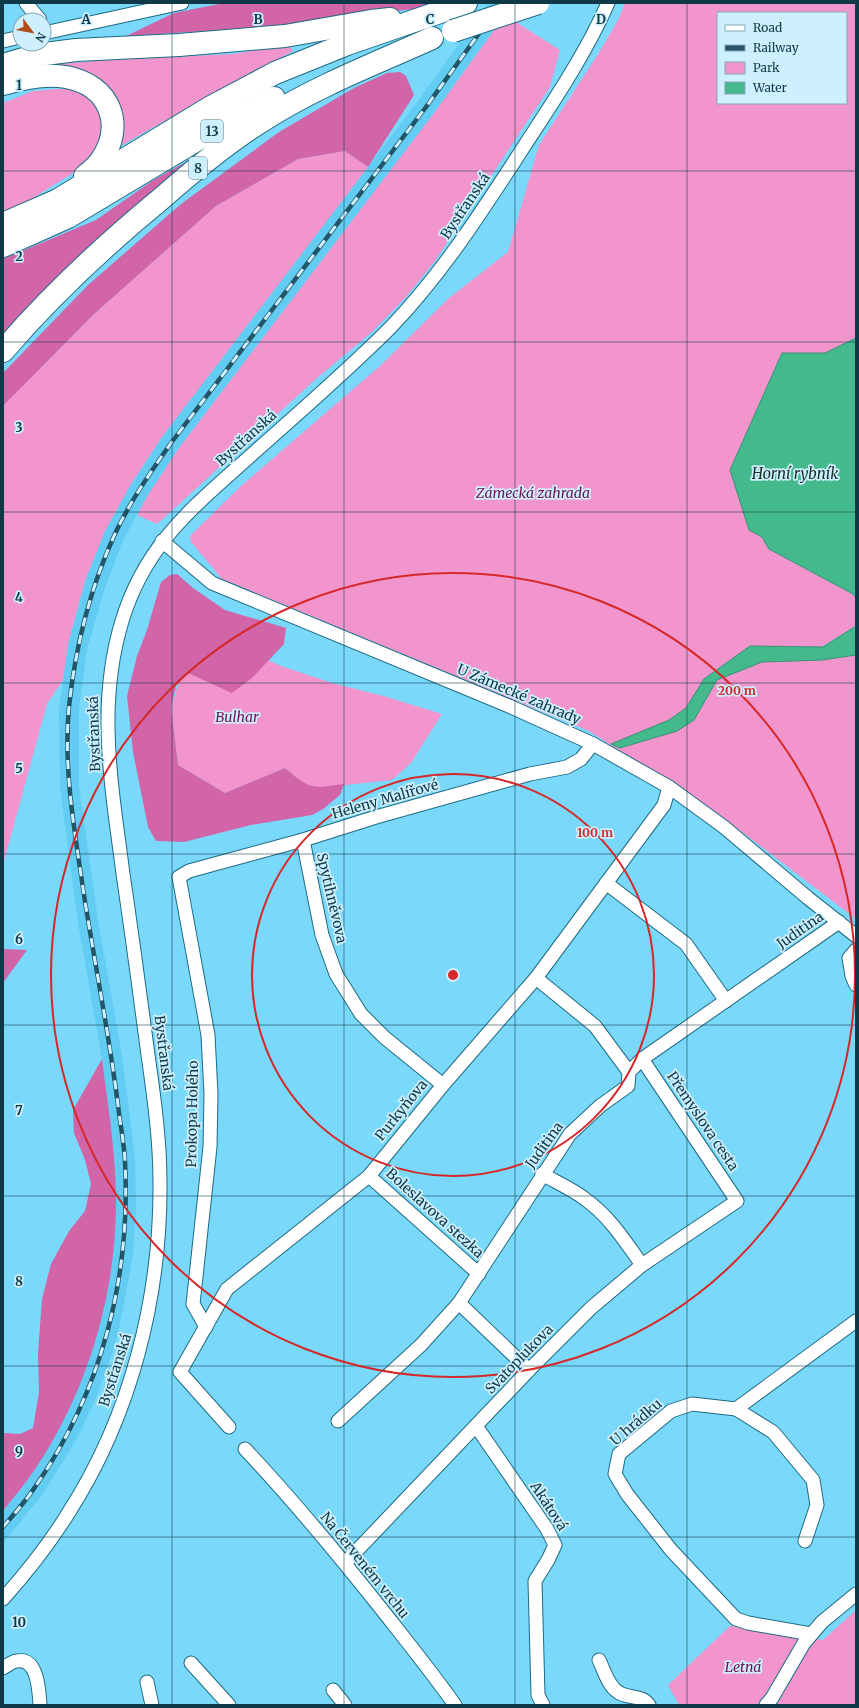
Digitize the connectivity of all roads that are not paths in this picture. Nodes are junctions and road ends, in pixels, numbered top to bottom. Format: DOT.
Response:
graph roads {
  1 [pos="26,3"];
  2 [pos="182,3"];
  3 [pos="538,3"];
  4 [pos="608,3"];
  5 [pos="447,9"];
  6 [pos="33,12"];
  7 [pos="52,29"];
  8 [pos="432,38"];
  9 [pos="3,65"];
  10 [pos="3,84"];
  11 [pos="58,200"];
  12 [pos="3,224"];
  13 [pos="3,246"];
  14 [pos="3,351"];
  15 [pos="162,541"];
  16 [pos="593,744"];
  17 [pos="669,787"];
  18 [pos="303,840"];
  19 [pos="179,877"];
  20 [pos="606,884"];
  21 [pos="839,922"];
  22 [pos="856,936"];
  23 [pos="856,950"];
  24 [pos="536,978"];
  25 [pos="856,985"];
  26 [pos="726,1001"];
  27 [pos="642,1059"];
  28 [pos="628,1072"];
  29 [pos="443,1085"];
  30 [pos="542,1174"];
  31 [pos="369,1176"];
  32 [pos="737,1201"];
  33 [pos="642,1265"];
  34 [pos="479,1274"];
  35 [pos="459,1303"];
  36 [pos="856,1321"];
  37 [pos="206,1327"];
  38 [pos="529,1370"];
  39 [pos="736,1409"];
  40 [pos="338,1421"];
  41 [pos="229,1426"];
  42 [pos="476,1426"];
  43 [pos="245,1449"];
  44 [pos="805,1541"];
  45 [pos="345,1563"];
  46 [pos="856,1594"];
  47 [pos="3,1599"];
  48 [pos="811,1634"];
  49 [pos="599,1660"];
  50 [pos="191,1663"];
  51 [pos="3,1668"];
  52 [pos="147,1682"];
  53 [pos="333,1690"];
  54 [pos="40,1705"];
  55 [pos="152,1705"];
  56 [pos="229,1705"];
  57 [pos="345,1705"];
  58 [pos="455,1705"];
  59 [pos="542,1705"];
  60 [pos="649,1705"];
  61 [pos="766,1705"];
  1 -- 6 [label="street"];
  2 -- 7 [label="street"];
  3 -- 8 [label="highway, 8, bridge"];
  4 -- 15 [label="street, Bystřanská"];
  5 -- 9 [label="highway"];
  5 -- 11 [label="highway, 13"];
  8 -- 13 [label="highway, 13"];
  8 -- 14 [label="highway, 8"];
  10 -- 11 [label="highway"];
  11 -- 12 [label="highway, 13"];
  15 -- 16 [label="street, U Zámecké zahrady"];
  15 -- 47 [label="street, Bystřanská"];
  16 -- 17 [label="street, U Zámecké zahrady"];
  16 -- 18 [label="street, Heleny Malířové"];
  17 -- 20 [label="street, Purkyňova"];
  17 -- 21 [label="street, U Zámecké zahrady"];
  18 -- 19 [label="street, Heleny Malířové"];
  18 -- 29 [label="street, Spytihněvova"];
  19 -- 37 [label="street, Prokopa Holého"];
  20 -- 24 [label="street, Purkyňova"];
  20 -- 26 [label="street"];
  21 -- 22 [label="street, U Zámecké zahrady"];
  21 -- 26 [label="street, Juditina"];
  23 -- 25 [label="street"];
  24 -- 28 [label="street"];
  24 -- 29 [label="street, Purkyňova"];
  26 -- 27 [label="street, Juditina"];
  27 -- 28 [label="street, Juditina"];
  27 -- 32 [label="street, Přemyslova cesta"];
  28 -- 30 [label="street, Juditina"];
  29 -- 31 [label="street, Purkyňova"];
  30 -- 33 [label="street"];
  30 -- 34 [label="street, Juditina"];
  31 -- 34 [label="street, Boleslavova stezka"];
  31 -- 37 [label="street, Purkyňova"];
  32 -- 33 [label="street, Svatoplukova"];
  33 -- 38 [label="street, Svatoplukova"];
  34 -- 35 [label="street, Juditina"];
  35 -- 38 [label="street"];
  35 -- 40 [label="street, Juditina"];
  36 -- 39 [label="street"];
  37 -- 41 [label="street, Purkyňova"];
  38 -- 42 [label="street, Svatoplukova"];
  39 -- 44 [label="street"];
  39 -- 48 [label="street, U hrádku"];
  42 -- 45 [label="street, Svatoplukova"];
  42 -- 59 [label="street, Akátová"];
  43 -- 45 [label="street, Na Červeném vrchu"];
  45 -- 58 [label="street, Na Červeném vrchu"];
  46 -- 48 [label="street"];
  48 -- 61 [label="street"];
  49 -- 60 [label="street"];
  50 -- 56 [label="street"];
  51 -- 54 [label="street"];
  52 -- 55 [label="street"];
  53 -- 57 [label="street"];
}
